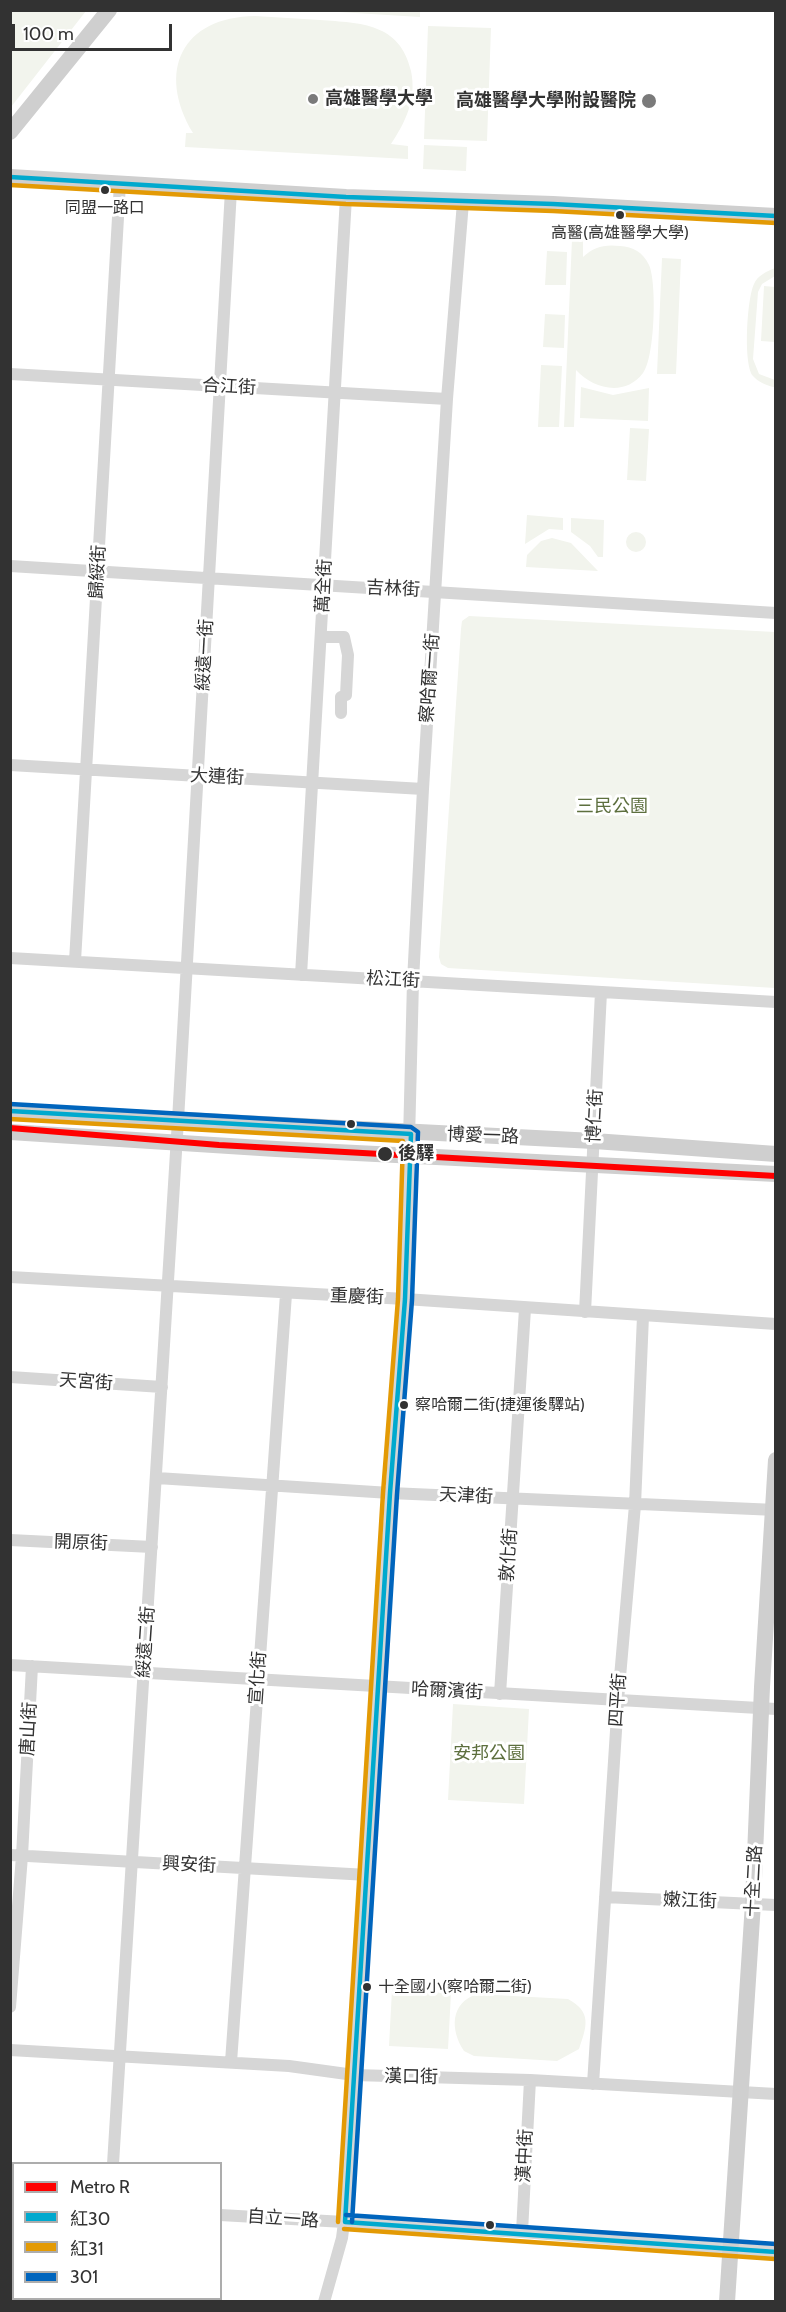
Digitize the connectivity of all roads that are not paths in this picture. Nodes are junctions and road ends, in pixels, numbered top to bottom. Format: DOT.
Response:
graph roads {
  1 [pos="95,10"];
  2 [pos="109,10"];
  3 [pos="10,114"];
  4 [pos="10,132"];
  5 [pos="10,177"];
  6 [pos="120,183"];
  7 [pos="231,190"];
  8 [pos="346,197"];
  9 [pos="463,202"];
  10 [pos="776,216"];
  11 [pos="10,374"];
  12 [pos="110,380"];
  13 [pos="221,386"];
  14 [pos="336,393"];
  15 [pos="447,399"];
  16 [pos="10,566"];
  17 [pos="98,571"];
  18 [pos="209,578"];
  19 [pos="324,585"];
  20 [pos="435,591"];
  21 [pos="776,613"];
  22 [pos="321,636"];
  23 [pos="341,713"];
  24 [pos="10,765"];
  25 [pos="86,769"];
  26 [pos="198,776"];
  27 [pos="312,782"];
  28 [pos="423,789"];
  29 [pos="10,958"];
  30 [pos="75,962"];
  31 [pos="187,968"];
  32 [pos="301,975"];
  33 [pos="413,981"];
  34 [pos="601,992"];
  35 [pos="776,1002"];
  36 [pos="10,1111"];
  37 [pos="178,1120"];
  38 [pos="10,1132"];
  39 [pos="411,1134"];
  40 [pos="594,1141"];
  41 [pos="177,1143"];
  42 [pos="776,1154"];
  43 [pos="411,1155"];
  44 [pos="592,1164"];
  45 [pos="776,1174"];
  46 [pos="10,1277"];
  47 [pos="168,1287"];
  48 [pos="286,1294"];
  49 [pos="405,1299"];
  50 [pos="525,1309"];
  51 [pos="585,1312"];
  52 [pos="643,1316"];
  53 [pos="776,1324"];
  54 [pos="10,1377"];
  55 [pos="162,1387"];
  56 [pos="776,1460"];
  57 [pos="157,1478"];
  58 [pos="273,1484"];
  59 [pos="390,1493"];
  60 [pos="513,1499"];
  61 [pos="635,1505"];
  62 [pos="774,1510"];
  63 [pos="10,1540"];
  64 [pos="152,1546"];
  65 [pos="10,1665"];
  66 [pos="32,1666"];
  67 [pos="144,1673"];
  68 [pos="258,1680"];
  69 [pos="378,1688"];
  70 [pos="500,1694"];
  71 [pos="618,1700"];
  72 [pos="768,1709"];
  73 [pos="16,1855"];
  74 [pos="132,1862"];
  75 [pos="245,1869"];
  76 [pos="368,1875"];
  77 [pos="605,1897"];
  78 [pos="753,1903"];
  79 [pos="776,1905"];
  80 [pos="10,2007"];
  81 [pos="10,2050"];
  82 [pos="120,2056"];
  83 [pos="231,2062"];
  84 [pos="354,2076"];
  85 [pos="530,2080"];
  86 [pos="593,2084"];
  87 [pos="740,2091"];
  88 [pos="776,2094"];
  89 [pos="113,2162"];
  90 [pos="222,2215"];
  91 [pos="345,2222"];
  92 [pos="522,2232"];
  93 [pos="730,2249"];
  94 [pos="776,2252"];
  95 [pos="324,2301"];
  96 [pos="726,2301"];
  1 -- 3 [label="street"];
  2 -- 4 [label="street"];
  5 -- 6 [label="street"];
  6 -- 7 [label="street"];
  6 -- 12 [label="street, 歸綏街"];
  7 -- 8 [label="street"];
  7 -- 13 [label="street, 綏遠一街"];
  8 -- 9 [label="street"];
  8 -- 14 [label="street, 萬全街"];
  9 -- 10 [label="street"];
  9 -- 15 [label="street, 察哈爾一街"];
  11 -- 12 [label="street, 合江街"];
  12 -- 13 [label="street, 合江街"];
  12 -- 17 [label="street, 歸綏街"];
  13 -- 14 [label="street, 合江街"];
  13 -- 18 [label="street, 綏遠一街"];
  14 -- 15 [label="street, 合江街"];
  14 -- 19 [label="street, 萬全街"];
  15 -- 20 [label="street, 察哈爾一街"];
  16 -- 17 [label="street, 吉林街"];
  17 -- 18 [label="street, 吉林街"];
  17 -- 25 [label="street, 歸綏街"];
  18 -- 19 [label="street, 吉林街"];
  18 -- 26 [label="street, 綏遠一街"];
  19 -- 20 [label="street, 吉林街"];
  19 -- 22 [label="street, 萬全街"];
  20 -- 21 [label="street, 吉林街"];
  20 -- 28 [label="street, 察哈爾一街"];
  22 -- 23 [label="street"];
  22 -- 27 [label="street, 萬全街"];
  24 -- 25 [label="street, 大連街"];
  25 -- 26 [label="street, 大連街"];
  25 -- 30 [label="street, 歸綏街"];
  26 -- 27 [label="street, 大連街"];
  26 -- 31 [label="street, 綏遠一街"];
  27 -- 28 [label="street, 大連街"];
  27 -- 32 [label="street, 萬全街"];
  28 -- 33 [label="street, 察哈爾一街"];
  29 -- 30 [label="street, 松江街"];
  30 -- 31 [label="street, 松江街"];
  31 -- 32 [label="street, 松江街"];
  31 -- 37 [label="street, 綏遠一街"];
  32 -- 33 [label="street, 松江街"];
  33 -- 34 [label="street, 松江街"];
  33 -- 39 [label="street, 察哈爾一街"];
  34 -- 35 [label="street, 松江街"];
  34 -- 40 [label="street, 博仁街"];
  36 -- 37 [label="street, 博愛一路"];
  37 -- 39 [label="street, 博愛一路"];
  37 -- 41 [label="street, 綏遠二街"];
  38 -- 41 [label="street, 博愛一路"];
  39 -- 40 [label="street, 博愛一路"];
  39 -- 43 [label="street, 察哈爾一街"];
  40 -- 42 [label="street, 博愛一路"];
  40 -- 44 [label="street, 博仁街"];
  41 -- 43 [label="street, 博愛一路"];
  41 -- 47 [label="street, 綏遠二街"];
  43 -- 44 [label="street, 博愛一路"];
  43 -- 49 [label="street, 察哈爾一街"];
  44 -- 45 [label="street, 博愛一路"];
  44 -- 51 [label="street, 博仁街"];
  46 -- 47 [label="street, 重慶街"];
  47 -- 48 [label="street, 重慶街"];
  47 -- 55 [label="street, 綏遠二街"];
  48 -- 49 [label="street, 重慶街"];
  48 -- 58 [label="street, 宣化街"];
  49 -- 50 [label="street, 重慶街"];
  49 -- 59 [label="street, 察哈爾一街"];
  50 -- 51 [label="street, 重慶街"];
  50 -- 60 [label="street, 敦化街"];
  51 -- 52 [label="street, 重慶街"];
  52 -- 53 [label="street, 重慶街"];
  52 -- 61 [label="street, 四平街"];
  54 -- 55 [label="street, 天宮街"];
  55 -- 57 [label="street, 綏遠二街"];
  56 -- 62 [label="street, 十全二路"];
  57 -- 58 [label="street, 天津街"];
  57 -- 64 [label="street, 綏遠二街"];
  58 -- 59 [label="street, 天津街"];
  58 -- 68 [label="street, 宣化街"];
  59 -- 60 [label="street, 天津街"];
  59 -- 69 [label="street, 察哈爾一街"];
  60 -- 61 [label="street, 天津街"];
  60 -- 70 [label="street, 敦化街"];
  61 -- 62 [label="street, 天津街"];
  61 -- 71 [label="street, 四平街"];
  62 -- 72 [label="street, 十全二路"];
  63 -- 64 [label="street, 開原街"];
  64 -- 67 [label="street, 綏遠二街"];
  65 -- 66 [label="street, 哈爾濱街"];
  66 -- 67 [label="street, 哈爾濱街"];
  66 -- 73 [label="street, 唐山街"];
  67 -- 68 [label="street, 哈爾濱街"];
  67 -- 74 [label="street, 綏遠二街"];
  68 -- 69 [label="street, 哈爾濱街"];
  68 -- 75 [label="street, 宣化街"];
  69 -- 70 [label="street, 哈爾濱街"];
  69 -- 76 [label="street, 察哈爾一街"];
  70 -- 71 [label="street, 哈爾濱街"];
  71 -- 72 [label="street, 哈爾濱街"];
  71 -- 77 [label="street, 四平街"];
  72 -- 78 [label="street, 十全二路"];
  73 -- 74 [label="street, 興安街"];
  73 -- 80 [label="street, 唐山街"];
  74 -- 75 [label="street, 興安街"];
  74 -- 82 [label="street, 綏遠二街"];
  75 -- 76 [label="street, 興安街"];
  75 -- 83 [label="street, 宣化街"];
  76 -- 84 [label="street, 察哈爾一街"];
  77 -- 78 [label="street, 嫩江街"];
  77 -- 86 [label="street, 四平街"];
  78 -- 79 [label="street, 嫩江街"];
  78 -- 87 [label="street, 十全二路"];
  81 -- 82 [label="street, 漢口街"];
  82 -- 83 [label="street, 漢口街"];
  82 -- 89 [label="street, 綏遠二街"];
  83 -- 84 [label="street, 漢口街"];
  84 -- 85 [label="street, 漢口街"];
  84 -- 91 [label="street, 察哈爾一街"];
  85 -- 86 [label="street, 漢口街"];
  85 -- 92 [label="street, 漢中街"];
  86 -- 87 [label="street, 漢口街"];
  87 -- 88 [label="street, 漢口街"];
  87 -- 93 [label="street, 十全二路"];
  90 -- 91 [label="street, 自立一路"];
  91 -- 92 [label="street, 自立一路"];
  91 -- 95 [label="street, 察哈爾一街"];
  92 -- 93 [label="street, 自立一路"];
  93 -- 94 [label="street, 自立一路"];
  93 -- 96 [label="street, 十全二路"];
}
